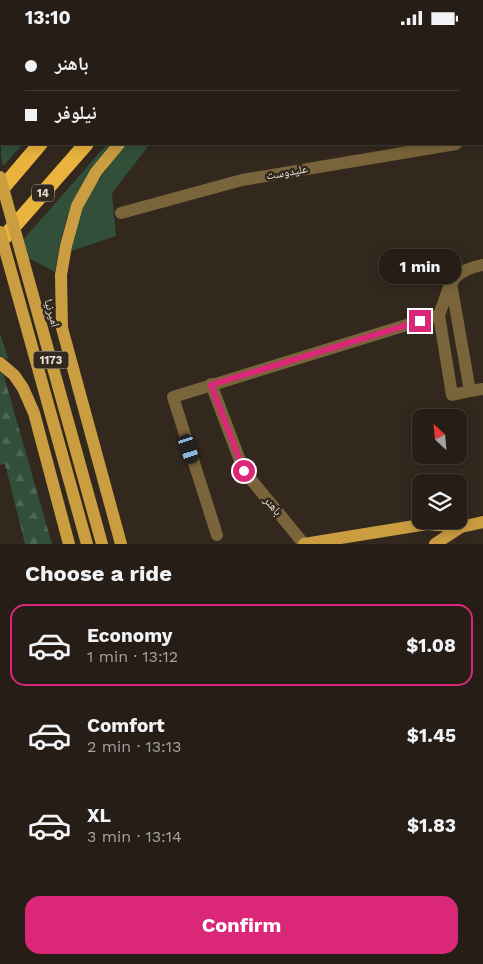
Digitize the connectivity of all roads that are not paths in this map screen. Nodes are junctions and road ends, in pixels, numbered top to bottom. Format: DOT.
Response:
graph roads {
  1 [pos="39,145"];
  2 [pos="85,145"];
  3 [pos="118,145"];
  4 [pos="439,145"];
  5 [pos="0,177"];
  6 [pos="0,191"];
  7 [pos="121,213"];
  8 [pos="0,232"];
  9 [pos="0,242"];
  10 [pos="483,265"];
  11 [pos="451,283"];
  12 [pos="439,315"];
  13 [pos="0,363"];
  14 [pos="211,385"];
  15 [pos="477,390"];
  16 [pos="483,523"];
  17 [pos="412,526"];
  18 [pos="467,526"];
  19 [pos="458,529"];
  20 [pos="216,535"];
  21 [pos="69,544"];
  22 [pos="88,544"];
  23 [pos="102,544"];
  24 [pos="121,544"];
  25 [pos="304,544"];
  26 [pos="435,544"];
  1 -- 6 [label="highway"];
  2 -- 9 [label="highway, 14"];
  3 -- 24 [label="main road"];
  4 -- 7 [label="street, علیدوست"];
  5 -- 23 [label="main road, امیرنیا / 1173, bridge"];
  8 -- 22 [label="main road, 1173, bridge"];
  10 -- 11 [label="street"];
  11 -- 12 [label="street"];
  11 -- 15 [label="street"];
  12 -- 14 [label="street"];
  12 -- 15 [label="street"];
  13 -- 21 [label="main road"];
  14 -- 20 [label="street"];
  14 -- 25 [label="street, باهنر"];
  16 -- 18 [label="main road"];
  17 -- 25 [label="main road"];
  19 -- 26 [label="main road"];
}
